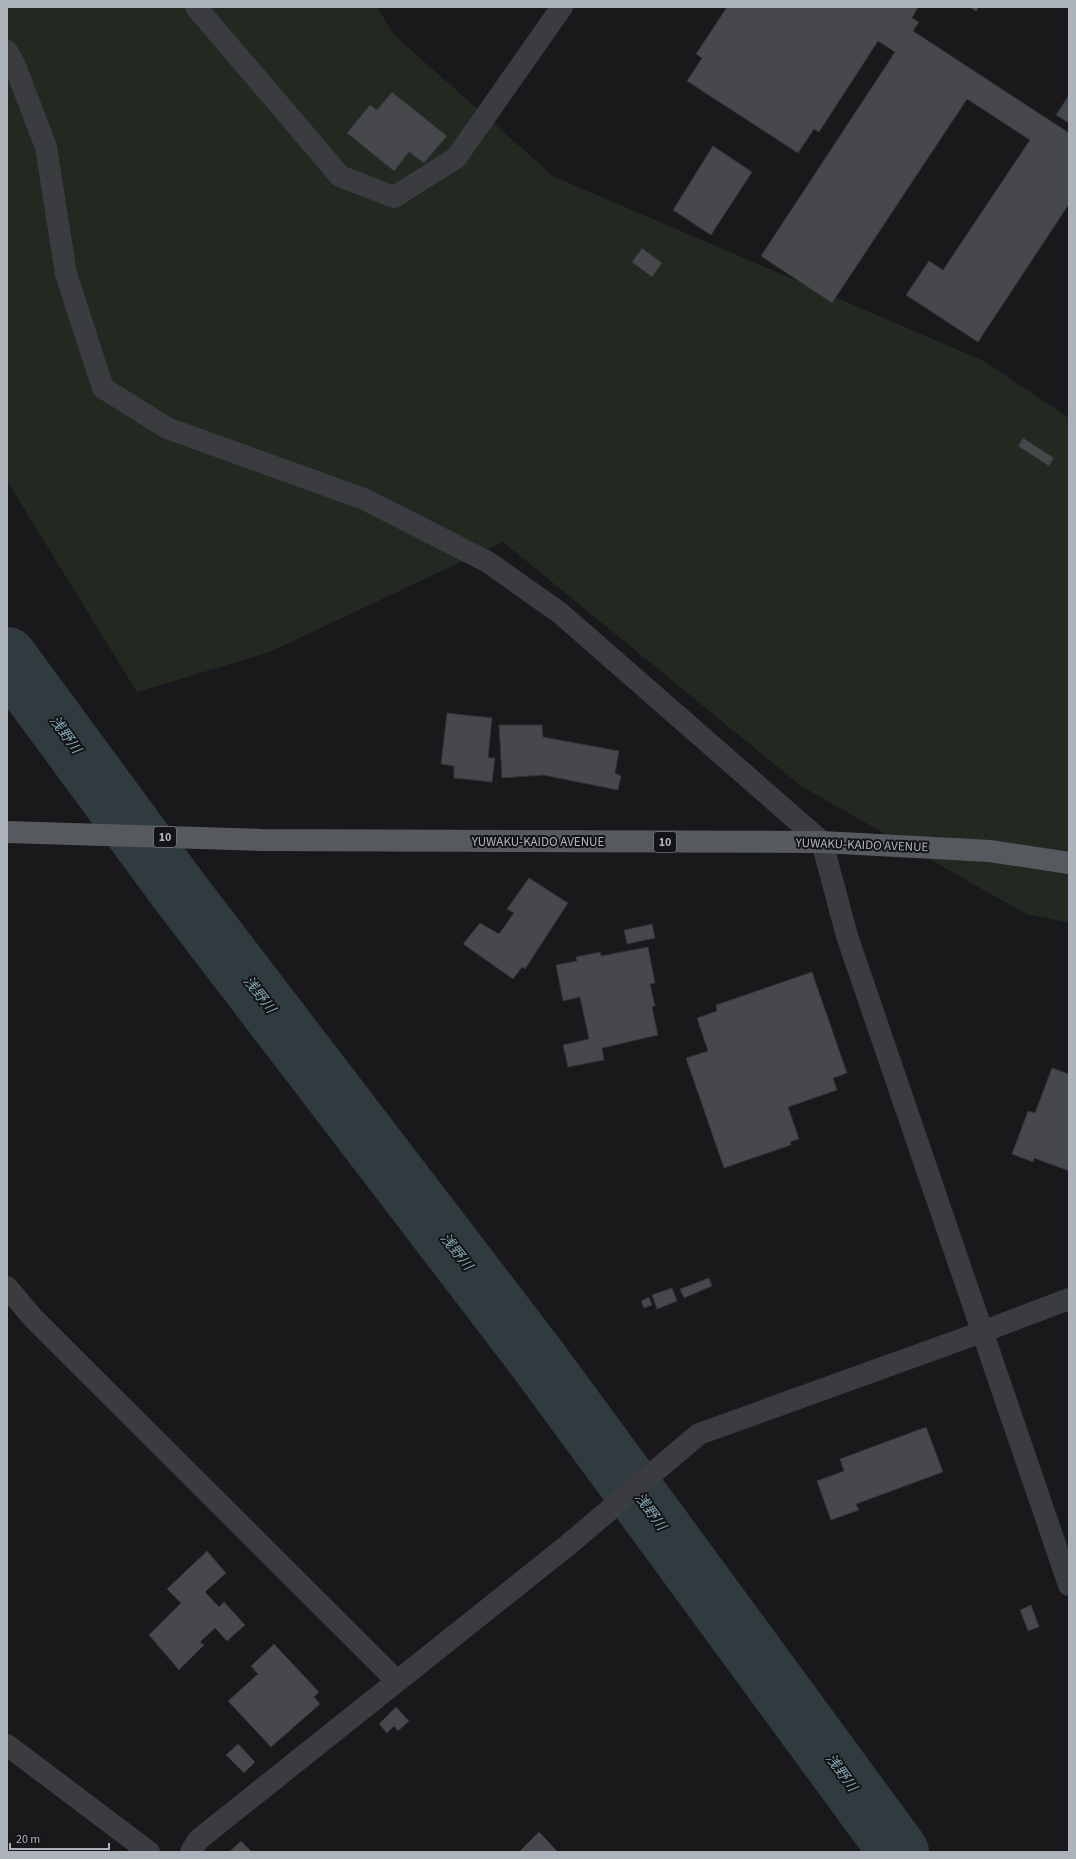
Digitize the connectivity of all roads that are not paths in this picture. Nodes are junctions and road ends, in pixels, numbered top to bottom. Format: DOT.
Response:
graph roads {
  1 [pos="196,7"];
  2 [pos="562,7"];
  3 [pos="7,51"];
  4 [pos="7,832"];
  5 [pos="822,842"];
  6 [pos="1069,863"];
  7 [pos="7,1287"];
  8 [pos="1069,1299"];
  9 [pos="982,1332"];
  10 [pos="1069,1585"];
  11 [pos="396,1680"];
  12 [pos="7,1745"];
  13 [pos="149,1852"];
  14 [pos="191,1852"];
  1 -- 2 [label="street"];
  3 -- 5 [label="street"];
  4 -- 5 [label="main road, YUWAKU-KAIDO AVENUE / 10"];
  5 -- 6 [label="main road, YUWAKU-KAIDO AVENUE / 10"];
  5 -- 9 [label="street"];
  7 -- 11 [label="street"];
  8 -- 9 [label="street"];
  9 -- 10 [label="street"];
  9 -- 11 [label="street"];
  11 -- 14 [label="street"];
  12 -- 13 [label="street"];
}
